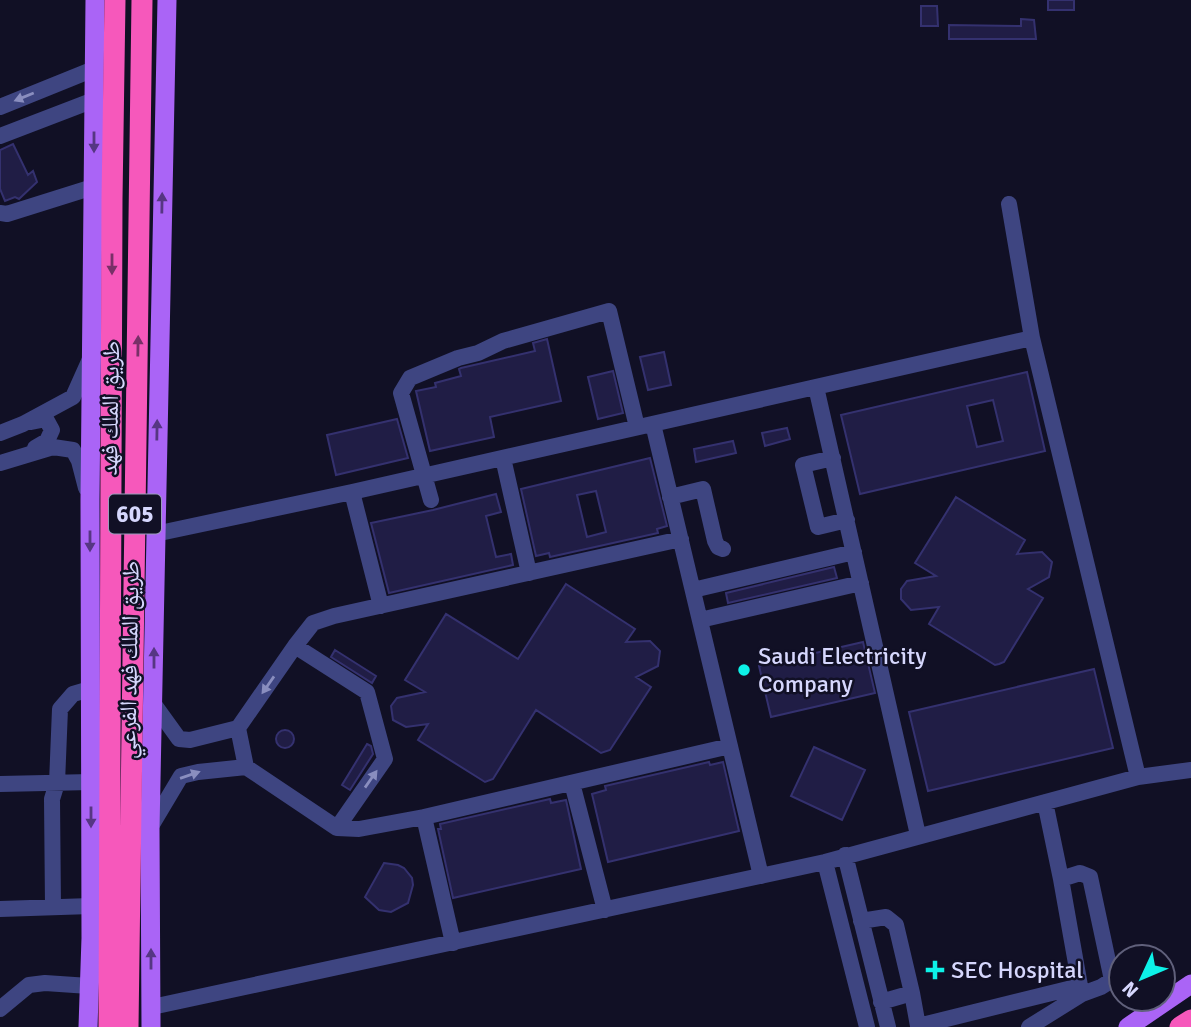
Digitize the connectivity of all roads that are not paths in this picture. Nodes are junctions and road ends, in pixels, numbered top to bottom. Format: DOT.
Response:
graph roads {
  1 [pos="94,0"];
  2 [pos="115,0"];
  3 [pos="144,0"];
  4 [pos="167,0"];
  5 [pos="94,69"];
  6 [pos="94,100"];
  7 [pos="0,107"];
  8 [pos="0,136"];
  9 [pos="93,187"];
  10 [pos="1009,204"];
  11 [pos="0,213"];
  12 [pos="1032,338"];
  13 [pos="92,354"];
  14 [pos="816,387"];
  15 [pos="23,424"];
  16 [pos="645,426"];
  17 [pos="0,433"];
  18 [pos="27,453"];
  19 [pos="503,458"];
  20 [pos="832,458"];
  21 [pos="0,463"];
  22 [pos="424,476"];
  23 [pos="352,492"];
  24 [pos="670,497"];
  25 [pos="90,500"];
  26 [pos="431,500"];
  27 [pos="847,520"];
  28 [pos="155,534"];
  29 [pos="681,539"];
  30 [pos="723,548"];
  31 [pos="854,552"];
  32 [pos="529,573"];
  33 [pos="862,583"];
  34 [pos="693,590"];
  35 [pos="381,606"];
  36 [pos="700,620"];
  37 [pos="295,646"];
  38 [pos="90,689"];
  39 [pos="153,703"];
  40 [pos="238,728"];
  41 [pos="730,746"];
  42 [pos="246,767"];
  43 [pos="1191,770"];
  44 [pos="1138,777"];
  45 [pos="90,782"];
  46 [pos="57,783"];
  47 [pos="572,783"];
  48 [pos="0,785"];
  49 [pos="1045,802"];
  50 [pos="424,817"];
  51 [pos="150,828"];
  52 [pos="337,828"];
  53 [pos="918,835"];
  54 [pos="845,855"];
  55 [pos="825,862"];
  56 [pos="761,876"];
  57 [pos="1061,879"];
  58 [pos="91,906"];
  59 [pos="53,907"];
  60 [pos="0,909"];
  61 [pos="604,910"];
  62 [pos="861,921"];
  63 [pos="453,943"];
  64 [pos="1191,984"];
  65 [pos="89,986"];
  66 [pos="1081,990"];
  67 [pos="912,993"];
  68 [pos="881,1002"];
  69 [pos="0,1009"];
  70 [pos="151,1017"];
  71 [pos="1191,1020"];
  72 [pos="88,1027"];
  73 [pos="109,1027"];
  74 [pos="128,1027"];
  75 [pos="867,1027"];
  76 [pos="888,1027"];
  77 [pos="1029,1027"];
  78 [pos="1128,1027"];
  79 [pos="1180,1027"];
  1 -- 5 [label="main road, طريق الملك فهد الفرعي"];
  2 -- 73 [label="highway, طريق الملك فهد / 605, one-way"];
  74 -- 3 [label="highway, طريق الملك فهد / 605, one-way"];
  28 -- 4 [label="main road, طريق الملك فهد الفرعي, one-way"];
  5 -- 6 [label="main road, طريق الملك فهد الفرعي"];
  5 -- 7 [label="street, one-way"];
  6 -- 8 [label="street"];
  6 -- 9 [label="main road, طريق الملك فهد الفرعي, one-way"];
  9 -- 11 [label="street"];
  9 -- 13 [label="main road, طريق الملك فهد الفرعي"];
  10 -- 12 [label="street"];
  12 -- 14 [label="street"];
  12 -- 44 [label="street"];
  13 -- 15 [label="street"];
  13 -- 25 [label="main road, طريق الملك فهد الفرعي"];
  14 -- 16 [label="street"];
  14 -- 20 [label="street"];
  15 -- 17 [label="street"];
  15 -- 18 [label="street"];
  16 -- 19 [label="street"];
  16 -- 22 [label="street"];
  16 -- 24 [label="street"];
  18 -- 21 [label="street"];
  18 -- 25 [label="street"];
  19 -- 22 [label="street"];
  19 -- 32 [label="street"];
  20 -- 27 [label="street"];
  20 -- 27 [label="street"];
  22 -- 23 [label="street"];
  22 -- 26 [label="street"];
  23 -- 28 [label="street"];
  23 -- 35 [label="street"];
  24 -- 29 [label="street"];
  24 -- 30 [label="street"];
  25 -- 38 [label="main road, طريق الملك فهد الفرعي, one-way"];
  27 -- 31 [label="street"];
  39 -- 28 [label="main road, طريق الملك فهد الفرعي, one-way"];
  29 -- 32 [label="street"];
  29 -- 34 [label="street"];
  31 -- 33 [label="street"];
  31 -- 34 [label="street"];
  32 -- 35 [label="street"];
  33 -- 36 [label="street"];
  33 -- 53 [label="street"];
  34 -- 36 [label="street"];
  35 -- 37 [label="street"];
  36 -- 41 [label="street"];
  37 -- 40 [label="street, one-way"];
  52 -- 37 [label="street, one-way"];
  38 -- 45 [label="main road, طريق الملك فهد الفرعي"];
  38 -- 46 [label="street"];
  39 -- 40 [label="street"];
  39 -- 51 [label="main road, طريق الملك فهد الفرعي"];
  40 -- 42 [label="street"];
  41 -- 47 [label="street"];
  41 -- 56 [label="street"];
  51 -- 42 [label="street, one-way"];
  42 -- 52 [label="street"];
  43 -- 44 [label="street"];
  44 -- 49 [label="street"];
  45 -- 46 [label="street"];
  45 -- 58 [label="main road, طريق الملك فهد الفرعي, one-way"];
  46 -- 48 [label="street"];
  46 -- 59 [label="street"];
  47 -- 50 [label="street"];
  47 -- 61 [label="street"];
  49 -- 53 [label="street"];
  49 -- 57 [label="street"];
  50 -- 52 [label="street"];
  50 -- 63 [label="street"];
  70 -- 51 [label="main road, طريق الملك فهد الفرعي, one-way"];
  53 -- 54 [label="street"];
  54 -- 55 [label="street"];
  54 -- 62 [label="street"];
  55 -- 56 [label="street"];
  55 -- 75 [label="street"];
  56 -- 61 [label="street"];
  57 -- 66 [label="street"];
  57 -- 66 [label="street"];
  58 -- 59 [label="street"];
  58 -- 65 [label="main road, طريق الملك فهد الفرعي"];
  59 -- 60 [label="street"];
  61 -- 63 [label="street"];
  62 -- 67 [label="street"];
  62 -- 68 [label="street"];
  63 -- 70 [label="street"];
  64 -- 78 [label="main road"];
  65 -- 69 [label="street"];
  65 -- 72 [label="main road, طريق الملك فهد الفرعي"];
  66 -- 67 [label="street"];
  66 -- 77 [label="street"];
  67 -- 68 [label="street"];
  68 -- 76 [label="street"];
  71 -- 79 [label="highway"];
}
